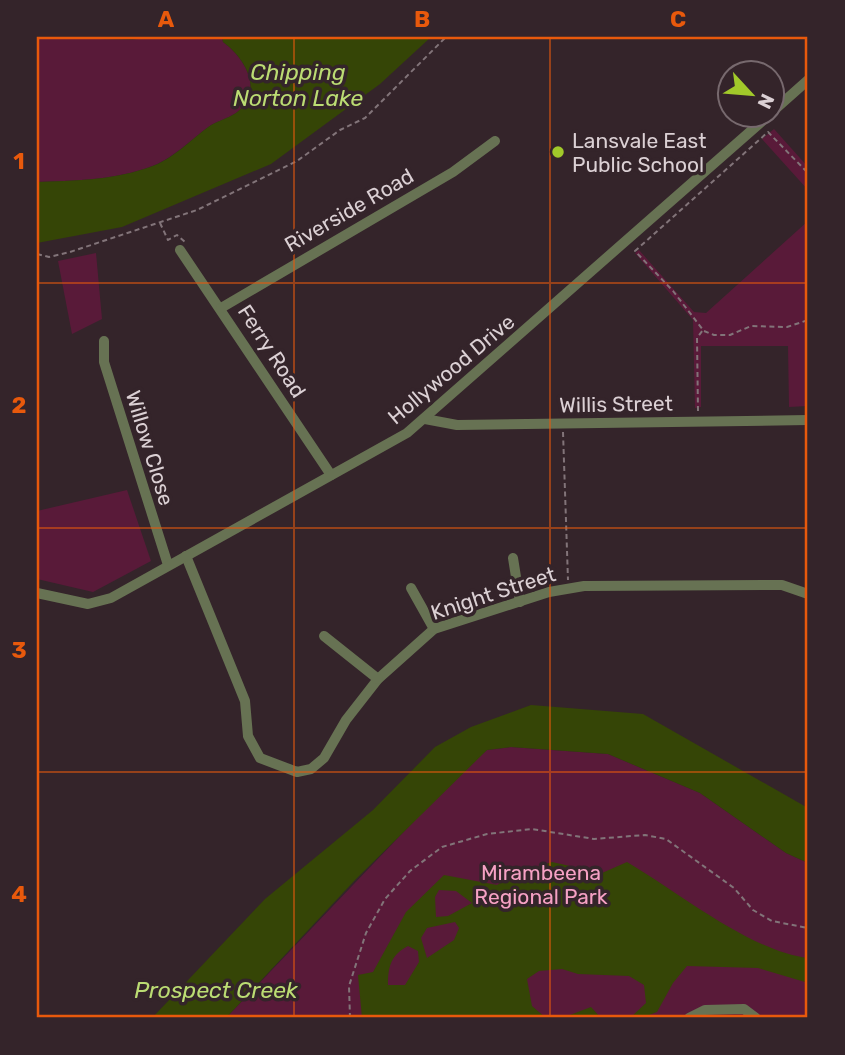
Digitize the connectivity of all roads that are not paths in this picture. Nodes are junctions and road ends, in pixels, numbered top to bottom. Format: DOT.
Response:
graph roads {
  1 [pos="808,80"];
  2 [pos="786,100"];
  3 [pos="752,130"];
  4 [pos="495,141"];
  5 [pos="180,250"];
  6 [pos="220,308"];
  7 [pos="104,341"];
  8 [pos="807,415"];
  9 [pos="425,419"];
  10 [pos="331,475"];
  11 [pos="186,556"];
  12 [pos="513,558"];
  13 [pos="168,565"];
  14 [pos="411,588"];
  15 [pos="37,593"];
  16 [pos="808,594"];
  17 [pos="520,602"];
  18 [pos="434,629"];
  19 [pos="324,636"];
  20 [pos="378,679"];
  21 [pos="689,1018"];
  22 [pos="756,1018"];
  1 -- 2 [label="street, Hollywood Drive"];
  3 -- 9 [label="street, Hollywood Drive"];
  4 -- 6 [label="street, Riverside Road"];
  5 -- 6 [label="street, Ferry Road"];
  6 -- 10 [label="street, Ferry Road"];
  7 -- 13 [label="street, Willow Close"];
  8 -- 9 [label="street, Willis Street"];
  9 -- 10 [label="street, Hollywood Drive"];
  10 -- 11 [label="street, Hollywood Drive"];
  11 -- 13 [label="street, Hollywood Drive"];
  11 -- 20 [label="street, Knight Street"];
  12 -- 17 [label="street"];
  13 -- 15 [label="street, Hollywood Drive"];
  14 -- 18 [label="street"];
  16 -- 17 [label="street, Knight Street"];
  17 -- 18 [label="street, Knight Street"];
  18 -- 20 [label="street, Knight Street"];
  19 -- 20 [label="street"];
  21 -- 22 [label="street"];
}
